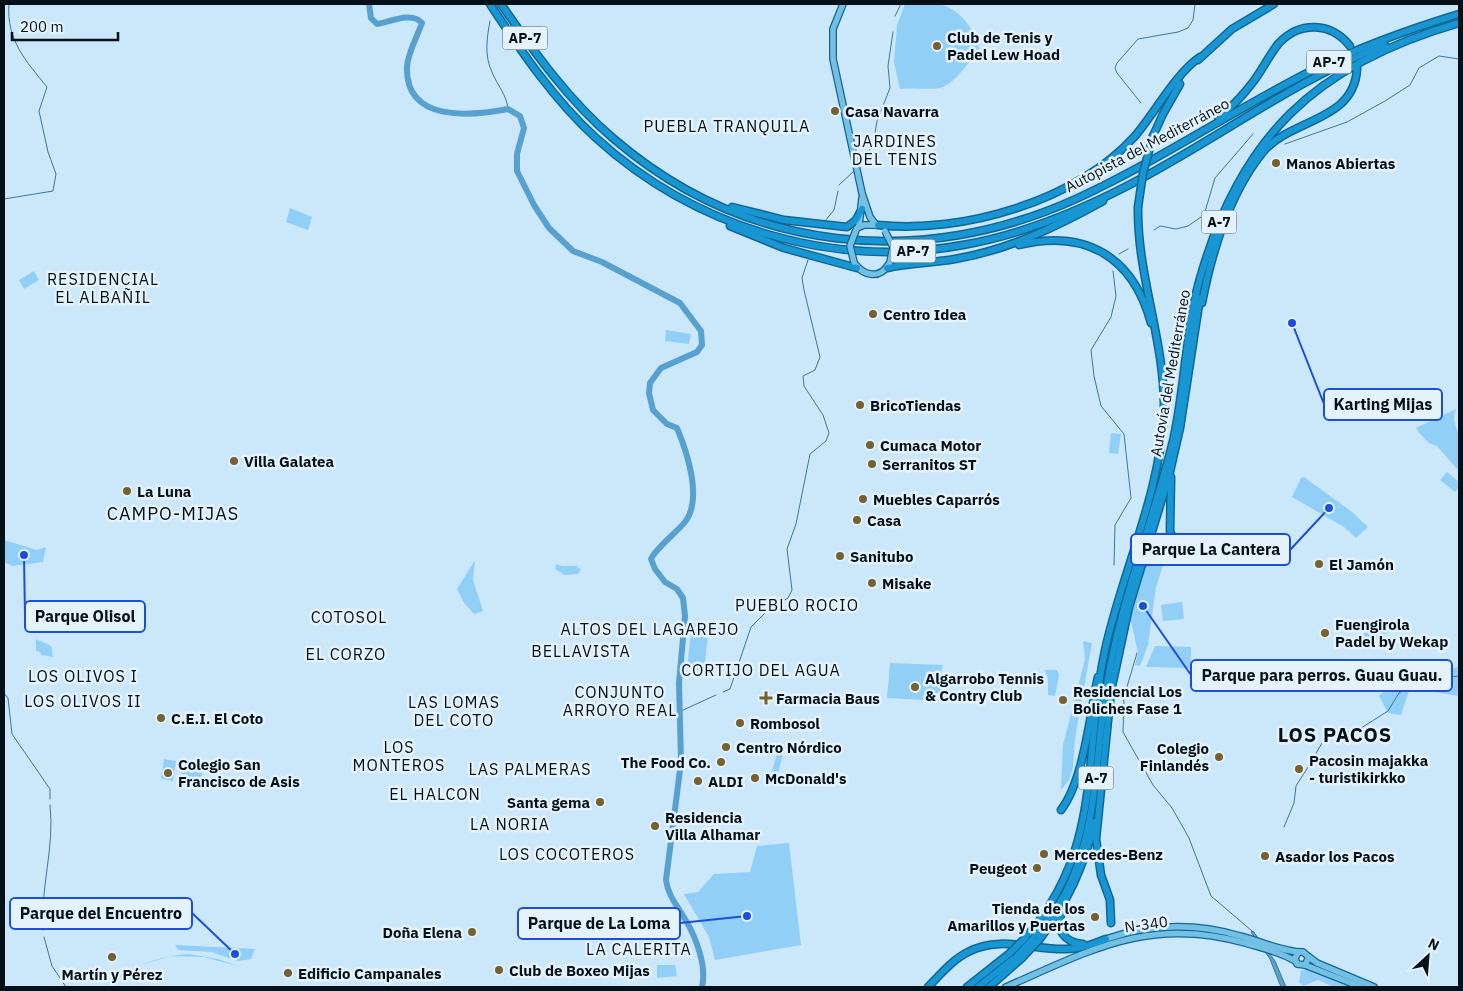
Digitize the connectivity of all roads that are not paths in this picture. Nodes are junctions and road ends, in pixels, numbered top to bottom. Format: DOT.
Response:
graph roads {
  1 [pos="490,4"];
  2 [pos="501,4"];
  3 [pos="843,4"];
  4 [pos="1274,4"];
  5 [pos="1459,14"];
  6 [pos="1459,23"];
  7 [pos="1415,36"];
  8 [pos="1350,46"];
  9 [pos="1200,57"];
  10 [pos="1358,68"];
  11 [pos="1207,127"];
  12 [pos="1127,186"];
  13 [pos="862,193"];
  14 [pos="704,199"];
  15 [pos="694,207"];
  16 [pos="862,209"];
  17 [pos="877,225"];
  18 [pos="847,227"];
  19 [pos="858,227"];
  20 [pos="988,252"];
  21 [pos="856,265"];
  22 [pos="888,265"];
  23 [pos="1202,274"];
  24 [pos="1198,313"];
  25 [pos="1160,351"];
  26 [pos="1173,459"];
  27 [pos="1172,536"];
  28 [pos="1161,554"];
  29 [pos="1136,583"];
  30 [pos="1105,649"];
  31 [pos="1101,791"];
  32 [pos="1061,810"];
  33 [pos="1075,884"];
  34 [pos="1111,923"];
  35 [pos="1033,939"];
  36 [pos="1106,939"];
  37 [pos="1298,953"];
  38 [pos="1020,957"];
  39 [pos="1309,957"];
  40 [pos="1295,961"];
  41 [pos="1306,965"];
  42 [pos="928,987"];
  43 [pos="967,987"];
  44 [pos="978,987"];
  45 [pos="989,987"];
  46 [pos="1006,987"];
  47 [pos="1361,987"];
  48 [pos="1374,987"];
  1 -- 15 [label="highway, Autopista del Mediterráneo / AP-7"];
  2 -- 14 [label="highway, Autopista del Mediterráneo / AP-7"];
  3 -- 13 [label="main road"];
  4 -- 9 [label="highway, Autovía del Mediterráneo / A-7"];
  5 -- 11 [label="highway, Autopista del Mediterráneo / AP-7"];
  6 -- 7 [label="highway, Autovía del Mediterráneo / A-7"];
  7 -- 12 [label="highway, Autopista del Mediterráneo / AP-7"];
  7 -- 23 [label="highway, Autovía del Mediterráneo / A-7"];
  8 -- 11 [label="highway"];
  9 -- 17 [label="highway"];
  9 -- 25 [label="highway, Autovía del Mediterráneo / A-7, bridge"];
  10 -- 24 [label="highway"];
  11 -- 14 [label="highway, Autopista del Mediterráneo / AP-7"];
  12 -- 15 [label="highway, Autopista del Mediterráneo / AP-7"];
  12 -- 20 [label="highway"];
  13 -- 16 [label="main road"];
  13 -- 17 [label="main road"];
  14 -- 18 [label="highway"];
  15 -- 21 [label="highway"];
  16 -- 18 [label="highway"];
  16 -- 19 [label="main road"];
  17 -- 19 [label="main road"];
  17 -- 22 [label="main road, bridge"];
  18 -- 19 [label="highway"];
  19 -- 21 [label="main road, bridge"];
  20 -- 22 [label="highway"];
  20 -- 25 [label="highway"];
  21 -- 22 [label="main road"];
  23 -- 24 [label="highway"];
  23 -- 35 [label="highway, Autovía del Mediterráneo / A-7"];
  24 -- 26 [label="highway"];
  25 -- 30 [label="highway, Autovía del Mediterráneo / A-7"];
  26 -- 27 [label="highway"];
  26 -- 29 [label="highway"];
  28 -- 29 [label="highway"];
  29 -- 31 [label="highway"];
  30 -- 32 [label="highway"];
  30 -- 35 [label="highway, Autovía del Mediterráneo / A-7"];
  31 -- 33 [label="highway"];
  31 -- 34 [label="highway"];
  33 -- 35 [label="highway"];
  33 -- 36 [label="highway"];
  35 -- 38 [label="highway, Autovía del Mediterráneo / A-7, bridge"];
  35 -- 43 [label="highway, Autovía del Mediterráneo / A-7, bridge"];
  36 -- 37 [label="main road, N-340"];
  36 -- 42 [label="highway"];
  37 -- 39 [label="main road, N-340"];
  37 -- 40 [label="main road"];
  38 -- 44 [label="highway, Autovía del Mediterráneo / A-7"];
  38 -- 45 [label="highway"];
  39 -- 41 [label="main road"];
  39 -- 48 [label="main road, N-340"];
  40 -- 41 [label="main road, N-340"];
  40 -- 46 [label="main road, N-340"];
  41 -- 47 [label="main road, N-340"];
}
